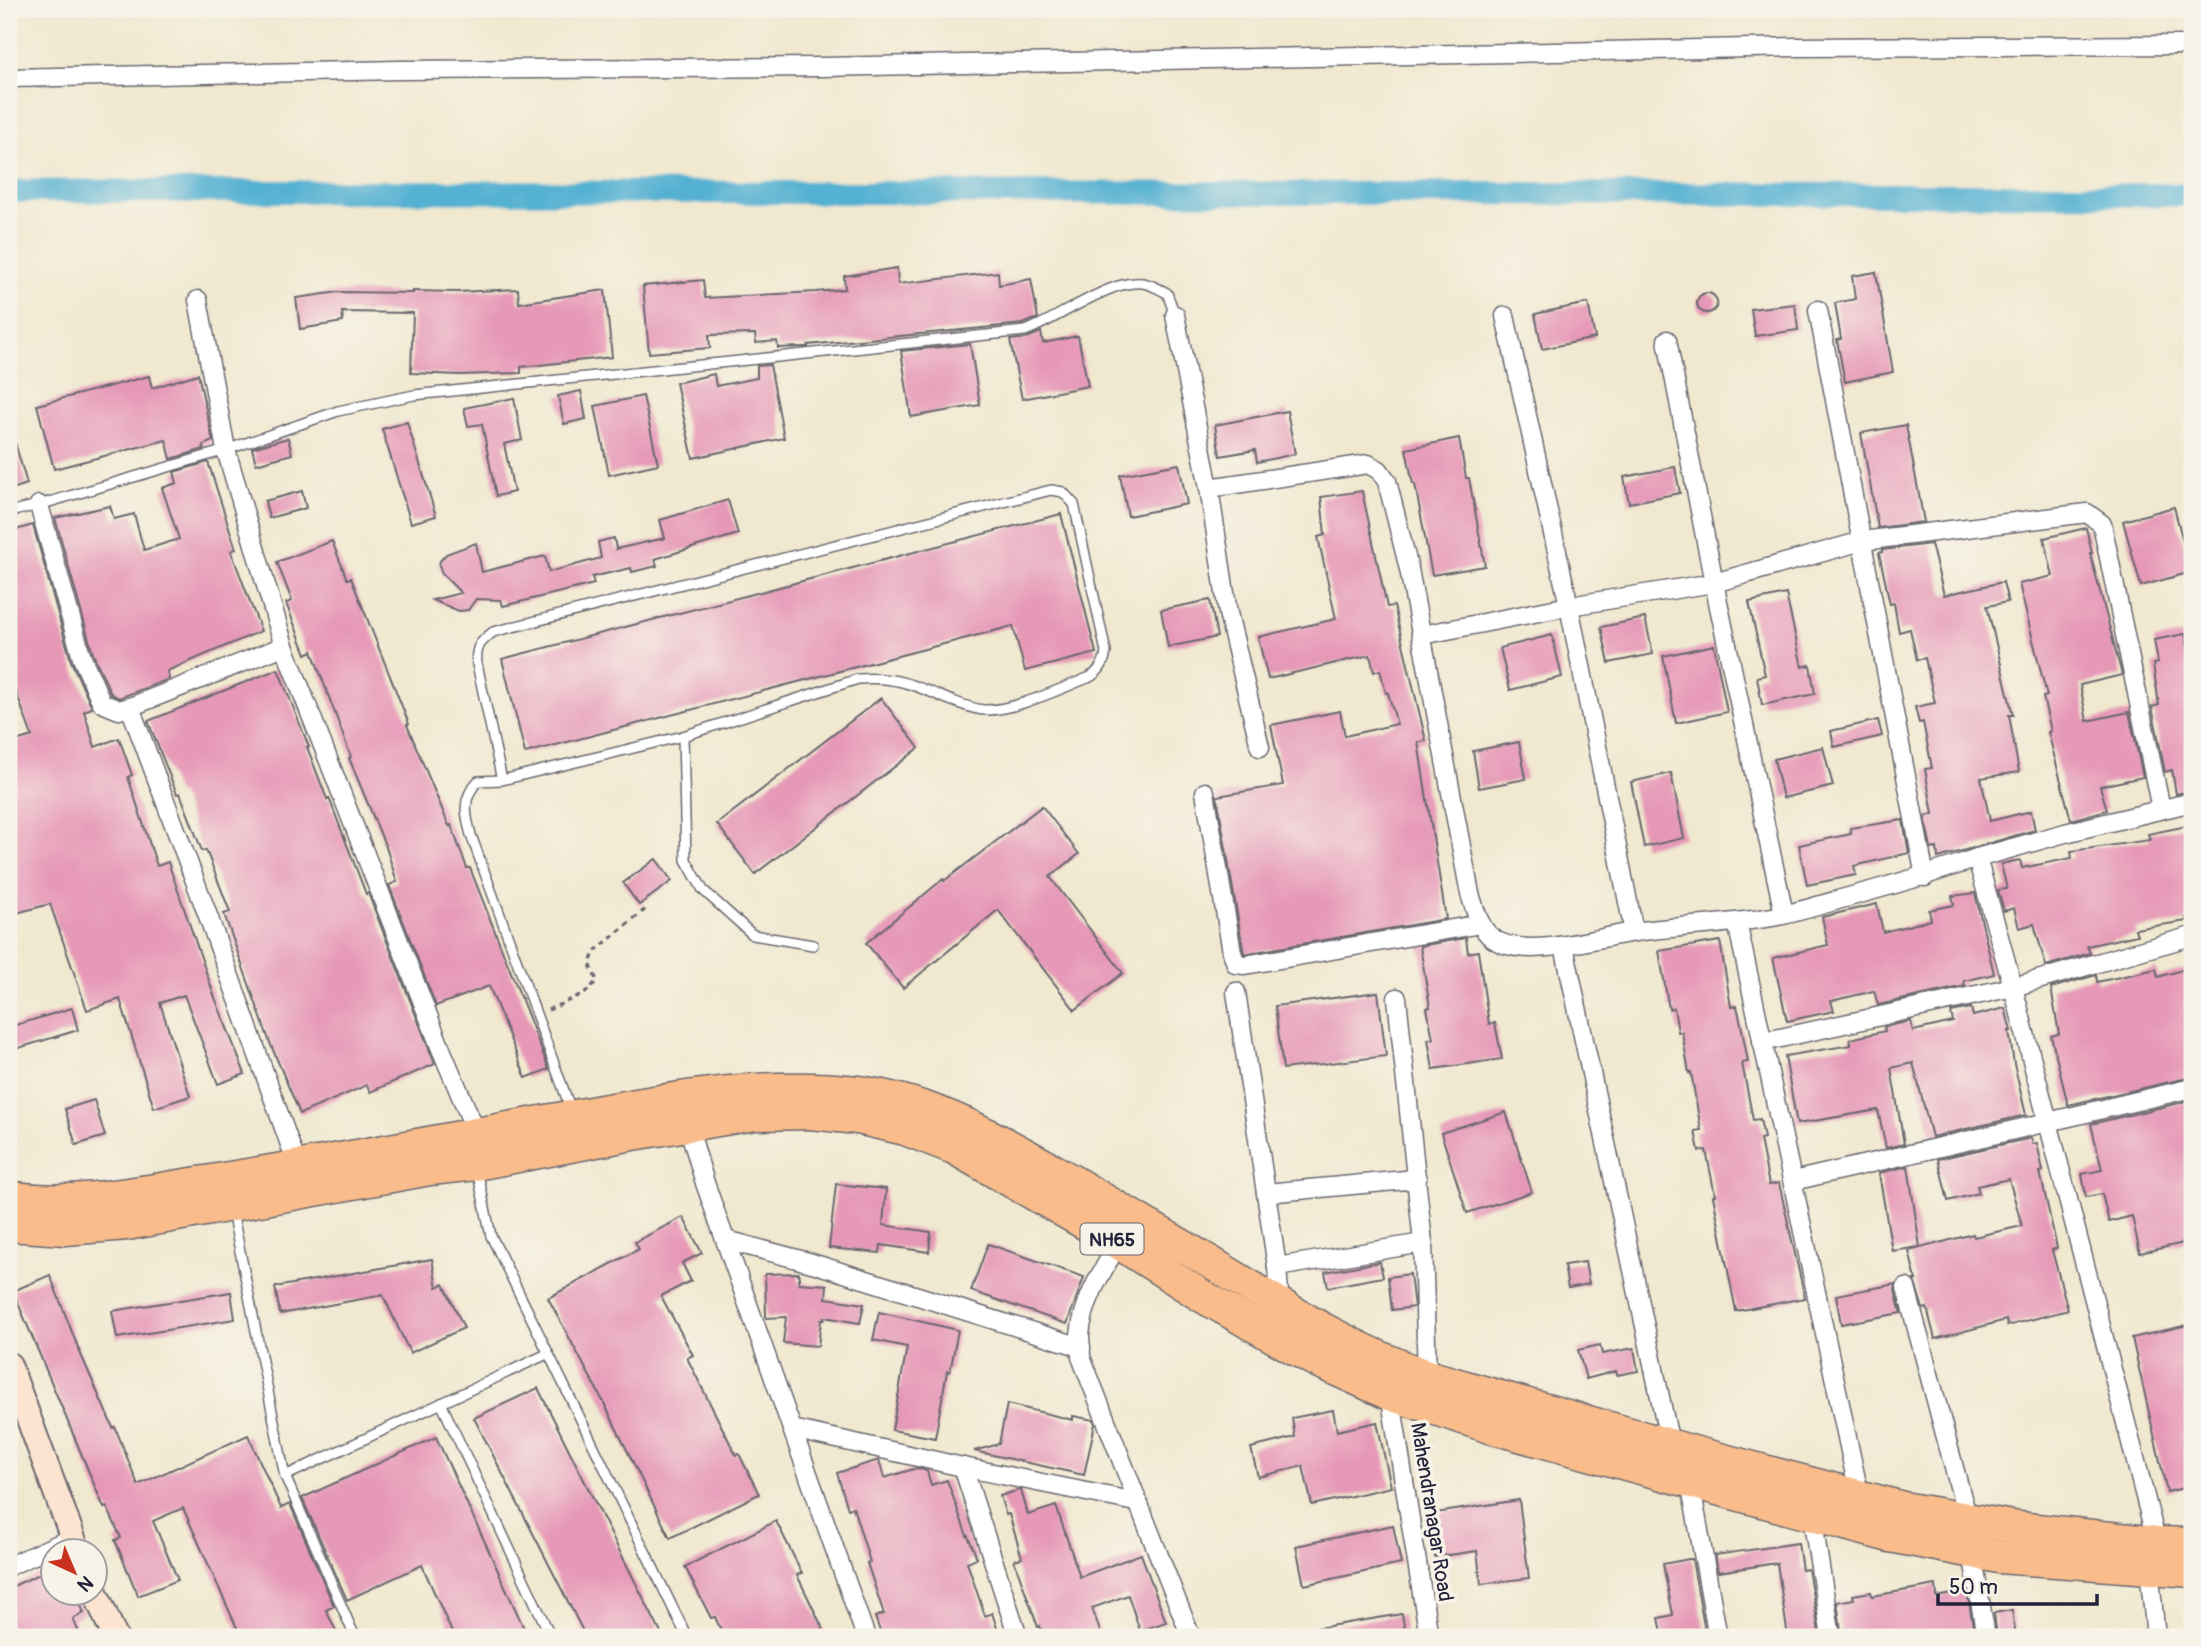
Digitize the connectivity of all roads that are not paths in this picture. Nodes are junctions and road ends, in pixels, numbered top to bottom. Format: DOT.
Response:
graph roads {
  1 [pos="2192,45"];
  2 [pos="9,78"];
  3 [pos="198,300"];
  4 [pos="1818,310"];
  5 [pos="1175,315"];
  6 [pos="1505,316"];
  7 [pos="1667,340"];
  8 [pos="226,450"];
  9 [pos="1209,488"];
  10 [pos="38,505"];
  11 [pos="9,512"];
  12 [pos="1862,541"];
  13 [pos="1714,583"];
  14 [pos="1569,606"];
  15 [pos="1422,635"];
  16 [pos="284,646"];
  17 [pos="130,707"];
  18 [pos="683,736"];
  19 [pos="1259,747"];
  20 [pos="502,780"];
  21 [pos="1205,792"];
  22 [pos="2192,802"];
  23 [pos="2161,809"];
  24 [pos="1977,858"];
  25 [pos="1925,877"];
  26 [pos="1784,914"];
  27 [pos="1737,922"];
  28 [pos="1481,923"];
  29 [pos="1634,932"];
  30 [pos="2192,936"];
  31 [pos="813,945"];
  32 [pos="1564,946"];
  33 [pos="2013,988"];
  34 [pos="1236,992"];
  35 [pos="1397,998"];
  36 [pos="1762,1042"];
  37 [pos="2192,1088"];
  38 [pos="574,1116"];
  39 [pos="2048,1122"];
  40 [pos="688,1125"];
  41 [pos="476,1149"];
  42 [pos="298,1167"];
  43 [pos="1417,1180"];
  44 [pos="1793,1181"];
  45 [pos="1266,1193"];
  46 [pos="9,1197"];
  47 [pos="232,1205"];
  48 [pos="9,1225"];
  49 [pos="726,1240"];
  50 [pos="1119,1243"];
  51 [pos="1423,1243"];
  52 [pos="1277,1266"];
  53 [pos="1906,1288"];
  54 [pos="1280,1306"];
  55 [pos="1081,1348"];
  56 [pos="547,1354"];
  57 [pos="9,1365"];
  58 [pos="1427,1376"];
  59 [pos="1390,1394"];
  60 [pos="441,1403"];
  61 [pos="792,1429"];
  62 [pos="1670,1444"];
  63 [pos="963,1467"];
  64 [pos="285,1476"];
  65 [pos="1690,1481"];
  66 [pos="1860,1498"];
  67 [pos="1136,1502"];
  68 [pos="1812,1516"];
  69 [pos="1968,1520"];
  70 [pos="72,1538"];
  71 [pos="2192,1544"];
  72 [pos="1972,1552"];
  73 [pos="2153,1556"];
  74 [pos="38,1557"];
  75 [pos="9,1566"];
  76 [pos="2192,1571"];
  77 [pos="102,1608"];
  78 [pos="115,1637"];
  79 [pos="355,1637"];
  80 [pos="551,1637"];
  81 [pos="687,1637"];
  82 [pos="866,1637"];
  83 [pos="1018,1637"];
  84 [pos="1191,1637"];
  85 [pos="1429,1637"];
  86 [pos="1717,1637"];
  87 [pos="1831,1637"];
  88 [pos="1986,1637"];
  89 [pos="2155,1637"];
  1 -- 2 [label="street"];
  3 -- 8 [label="street"];
  4 -- 12 [label="street"];
  5 -- 8 [label="lane"];
  5 -- 9 [label="street"];
  6 -- 14 [label="street"];
  7 -- 13 [label="street"];
  8 -- 10 [label="lane"];
  8 -- 16 [label="street"];
  9 -- 15 [label="street"];
  9 -- 19 [label="street"];
  10 -- 11 [label="lane"];
  10 -- 17 [label="street"];
  12 -- 13 [label="street"];
  12 -- 23 [label="street"];
  12 -- 25 [label="street"];
  13 -- 14 [label="street"];
  13 -- 26 [label="street"];
  14 -- 15 [label="street"];
  14 -- 29 [label="street"];
  15 -- 28 [label="street"];
  16 -- 17 [label="street"];
  16 -- 41 [label="street"];
  17 -- 42 [label="street"];
  18 -- 20 [label="lane"];
  18 -- 20 [label="lane"];
  18 -- 31 [label="lane"];
  20 -- 38 [label="lane"];
  21 -- 28 [label="street"];
  22 -- 23 [label="street"];
  23 -- 24 [label="street"];
  24 -- 25 [label="street"];
  24 -- 33 [label="street"];
  25 -- 26 [label="street"];
  26 -- 27 [label="street"];
  27 -- 29 [label="street"];
  27 -- 36 [label="street"];
  28 -- 32 [label="street"];
  29 -- 32 [label="street"];
  30 -- 33 [label="street"];
  32 -- 62 [label="street"];
  33 -- 36 [label="street"];
  33 -- 39 [label="street"];
  34 -- 45 [label="street"];
  35 -- 43 [label="street"];
  36 -- 44 [label="street"];
  37 -- 39 [label="street"];
  38 -- 41 [label="highway, NH65"];
  38 -- 54 [label="highway, NH65"];
  39 -- 44 [label="street"];
  39 -- 73 [label="street"];
  40 -- 41 [label="highway, NH65"];
  40 -- 49 [label="street"];
  40 -- 50 [label="highway, NH65"];
  41 -- 42 [label="highway, NH65"];
  41 -- 47 [label="highway, NH65"];
  41 -- 56 [label="lane"];
  42 -- 46 [label="highway, NH65"];
  43 -- 45 [label="street"];
  43 -- 51 [label="street"];
  44 -- 66 [label="street"];
  45 -- 52 [label="street"];
  47 -- 48 [label="highway, NH65"];
  47 -- 64 [label="lane"];
  49 -- 55 [label="street"];
  49 -- 61 [label="street"];
  50 -- 55 [label="street"];
  50 -- 59 [label="highway, NH65"];
  51 -- 52 [label="street"];
  51 -- 58 [label="street"];
  52 -- 54 [label="street"];
  53 -- 69 [label="street"];
  54 -- 58 [label="highway, NH65"];
  55 -- 67 [label="street"];
  56 -- 60 [label="lane"];
  56 -- 81 [label="lane"];
  57 -- 70 [label="street"];
  58 -- 62 [label="highway, NH65"];
  59 -- 65 [label="highway, NH65"];
  59 -- 85 [label="street, Mahendranagar Road"];
  60 -- 64 [label="lane"];
  60 -- 80 [label="lane"];
  61 -- 63 [label="street"];
  61 -- 82 [label="street"];
  62 -- 66 [label="highway, NH65"];
  63 -- 67 [label="street"];
  63 -- 83 [label="street"];
  64 -- 79 [label="lane"];
  65 -- 68 [label="highway, NH65"];
  65 -- 86 [label="street"];
  66 -- 69 [label="highway, NH65"];
  67 -- 84 [label="street"];
  68 -- 72 [label="highway, NH65"];
  68 -- 87 [label="street"];
  69 -- 73 [label="highway, NH65"];
  71 -- 73 [label="highway, NH65"];
  72 -- 73 [label="highway, NH65"];
  72 -- 88 [label="street"];
  73 -- 76 [label="highway, NH65"];
  73 -- 89 [label="street"];
  74 -- 75 [label="street"];
  77 -- 78 [label="street"];
}
